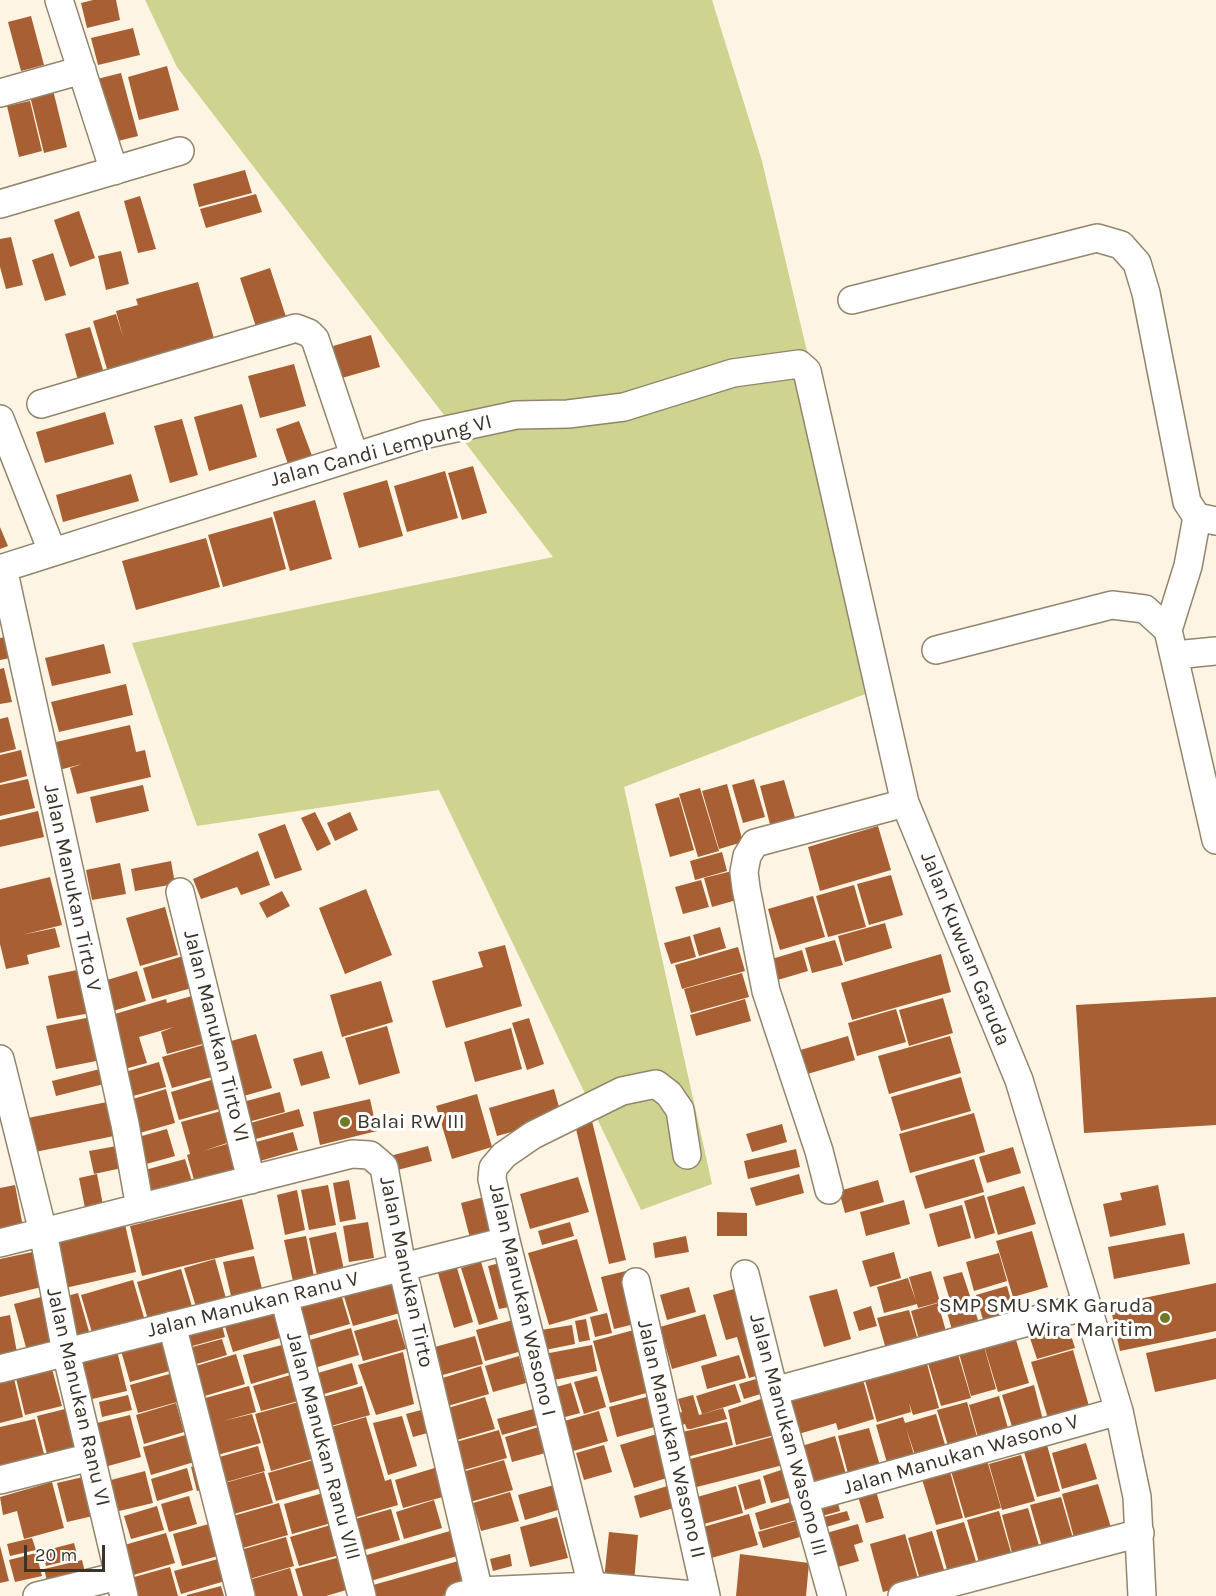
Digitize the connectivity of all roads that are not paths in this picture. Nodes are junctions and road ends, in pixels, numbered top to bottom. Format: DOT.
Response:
graph roads {
  1 [pos="59,0"];
  2 [pos="82,70"];
  3 [pos="0,93"];
  4 [pos="180,151"];
  5 [pos="114,171"];
  6 [pos="0,204"];
  7 [pos="852,300"];
  8 [pos="805,366"];
  9 [pos="41,404"];
  10 [pos="0,419"];
  11 [pos="354,455"];
  12 [pos="1207,519"];
  13 [pos="52,551"];
  14 [pos="1,568"];
  15 [pos="1172,642"];
  16 [pos="936,650"];
  17 [pos="1216,651"];
  18 [pos="905,803"];
  19 [pos="1216,840"];
  20 [pos="180,892"];
  21 [pos="0,1059"];
  22 [pos="687,1155"];
  23 [pos="251,1180"];
  24 [pos="829,1190"];
  25 [pos="140,1208"];
  26 [pos="43,1232"];
  27 [pos="506,1241"];
  28 [pos="0,1243"];
  29 [pos="402,1267"];
  30 [pos="745,1274"];
  31 [pos="636,1282"];
  32 [pos="284,1297"];
  33 [pos="1087,1306"];
  34 [pos="172,1325"];
  35 [pos="66,1352"];
  36 [pos="0,1369"];
  37 [pos="774,1391"];
  38 [pos="1119,1411"];
  39 [pos="91,1457"];
  40 [pos="0,1480"];
  41 [pos="804,1499"];
  42 [pos="1140,1533"];
  43 [pos="121,1586"];
  44 [pos="592,1586"];
  45 [pos="472,1594"];
  46 [pos="38,1596"];
  47 [pos="241,1596"];
  48 [pos="362,1596"];
  49 [pos="705,1596"];
  50 [pos="832,1596"];
  51 [pos="902,1596"];
  52 [pos="1142,1596"];
  1 -- 2 [label="street"];
  2 -- 3 [label="street"];
  2 -- 5 [label="street"];
  4 -- 5 [label="street"];
  5 -- 6 [label="street"];
  7 -- 12 [label="street"];
  8 -- 11 [label="street, Jalan Candi Lempung VI"];
  8 -- 18 [label="street, Jalan Kuwuan Garuda"];
  9 -- 11 [label="street"];
  10 -- 13 [label="street"];
  11 -- 13 [label="street, Jalan Candi Lempung VI"];
  12 -- 15 [label="street"];
  13 -- 14 [label="street, Jalan Candi Lempung VI"];
  14 -- 25 [label="street, Jalan Manukan Tirto V"];
  15 -- 16 [label="street"];
  15 -- 17 [label="street"];
  15 -- 19 [label="street"];
  18 -- 24 [label="street"];
  18 -- 33 [label="street, Jalan Kuwuan Garuda"];
  20 -- 23 [label="street, Jalan Manukan Tirto VI"];
  21 -- 26 [label="street, Jalan Manukan Ranu VI"];
  22 -- 27 [label="street, Jalan Manukan Wasono I"];
  23 -- 25 [label="street, Jalan Manukan Tirto"];
  23 -- 29 [label="street, Jalan Manukan Tirto"];
  25 -- 26 [label="street, Jalan Manukan Tirto"];
  26 -- 28 [label="street, Jalan Manukan Tirto"];
  26 -- 35 [label="street, Jalan Manukan Ranu VI"];
  27 -- 29 [label="street, Jalan Manukan Ranu V"];
  27 -- 44 [label="street, Jalan Manukan Wasono I"];
  29 -- 32 [label="street, Jalan Manukan Ranu V"];
  29 -- 45 [label="street, Jalan Manukan Tirto"];
  30 -- 37 [label="street, Jalan Manukan Wasono III"];
  31 -- 49 [label="street, Jalan Manukan Wasono II"];
  32 -- 34 [label="street, Jalan Manukan Ranu V"];
  32 -- 48 [label="street, Jalan Manukan Ranu VIII"];
  33 -- 37 [label="street"];
  33 -- 38 [label="street, Jalan Kuwuan Garuda"];
  34 -- 35 [label="street, Jalan Manukan Ranu V"];
  34 -- 47 [label="street"];
  35 -- 36 [label="street, Jalan Manukan Ranu V"];
  35 -- 39 [label="street, Jalan Manukan Ranu VI"];
  37 -- 41 [label="street, Jalan Manukan Wasono III"];
  38 -- 41 [label="street, Jalan Manukan Wasono V"];
  38 -- 42 [label="street, Jalan Kuwuan Garuda"];
  39 -- 40 [label="street"];
  39 -- 43 [label="street, Jalan Manukan Ranu VI"];
  41 -- 50 [label="street, Jalan Manukan Wasono III"];
  42 -- 51 [label="street"];
  42 -- 52 [label="street, Jalan Kuwuan Garuda"];
  43 -- 46 [label="street"];
  44 -- 45 [label="street"];
  44 -- 49 [label="street"];
}
